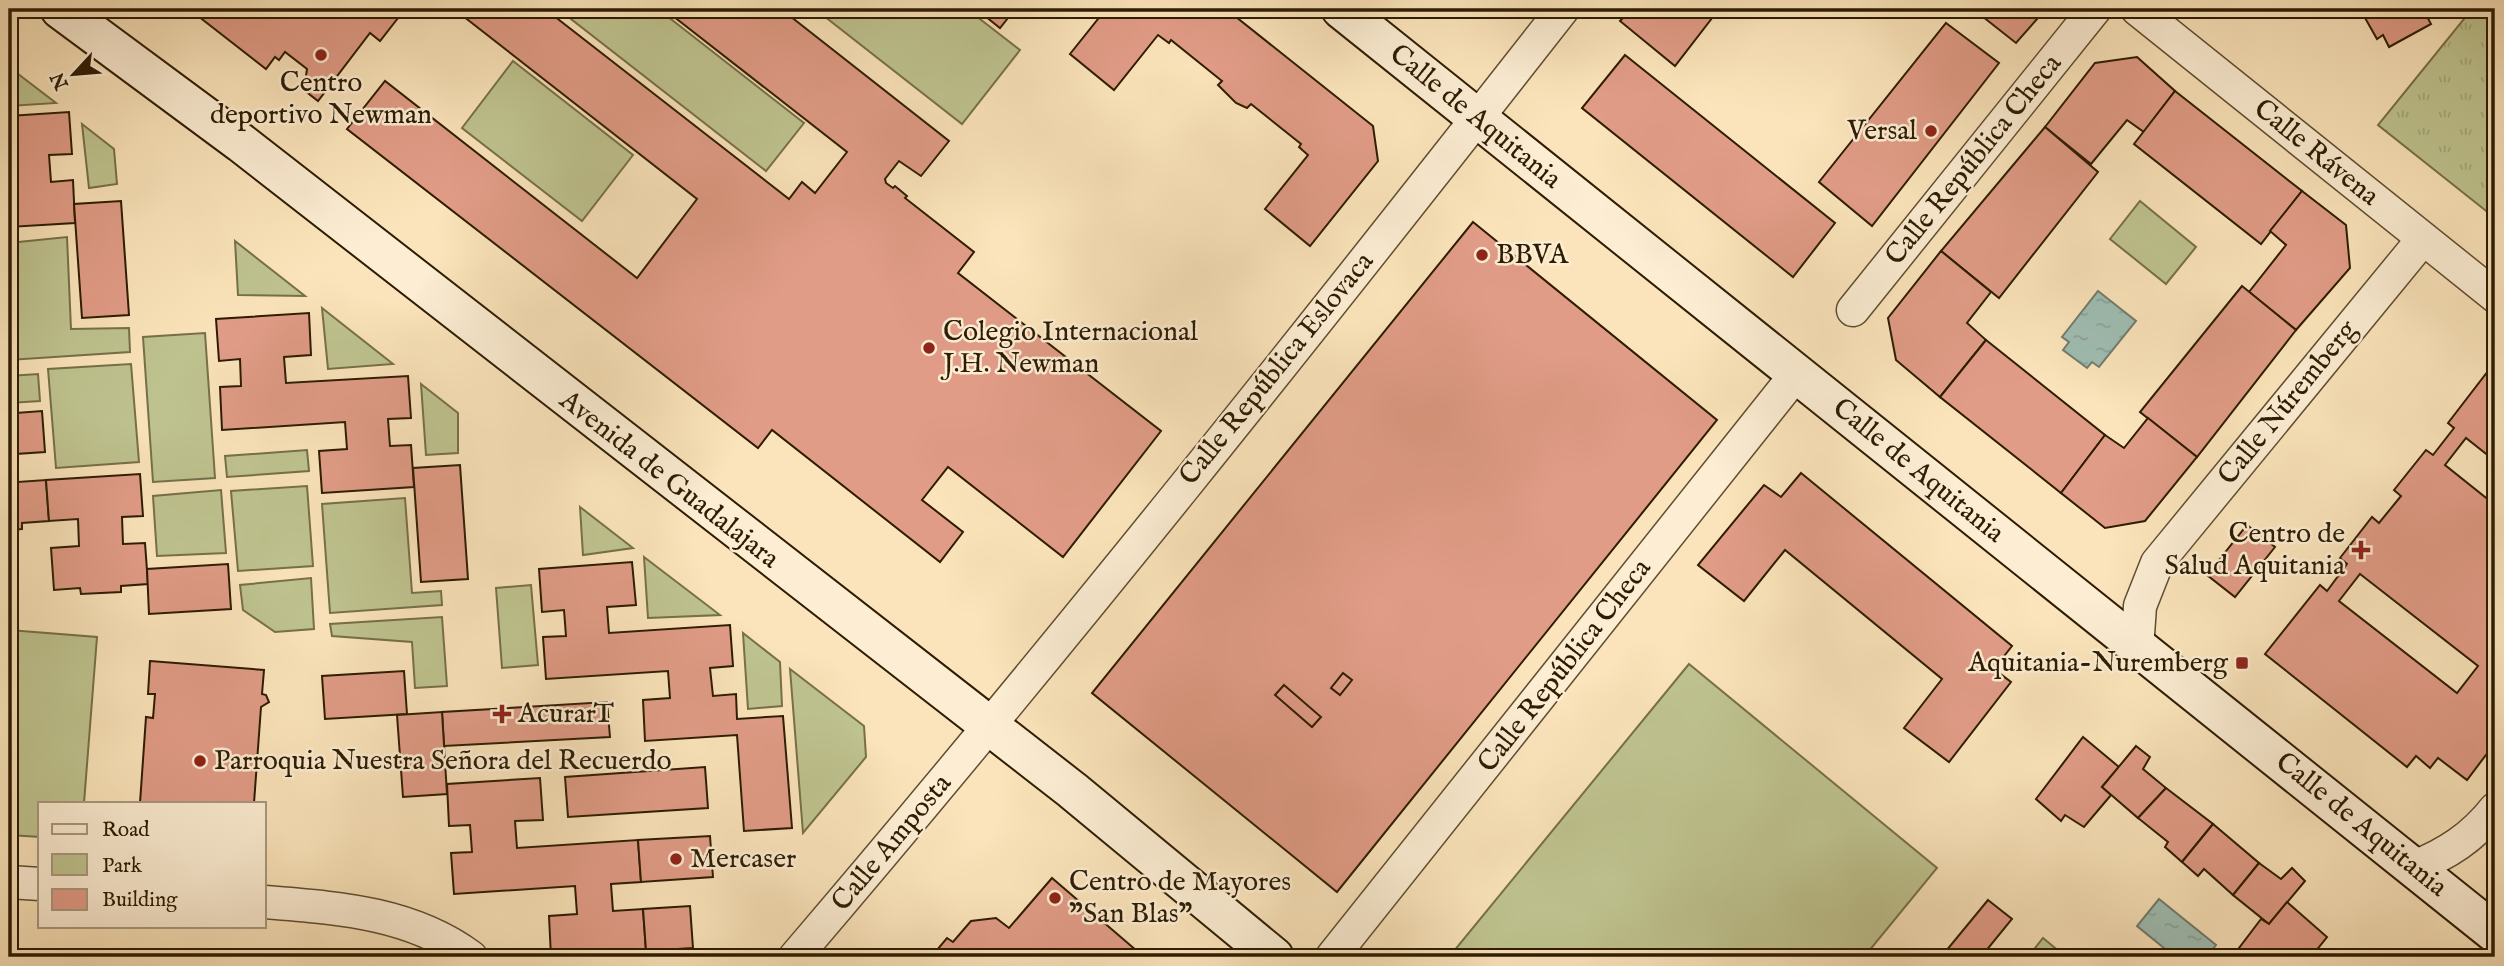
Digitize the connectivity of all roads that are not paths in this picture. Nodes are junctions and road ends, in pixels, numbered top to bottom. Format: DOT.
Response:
graph roads {
  1 [pos="1340,9"];
  2 [pos="1563,9"];
  3 [pos="2095,9"];
  4 [pos="2137,9"];
  5 [pos="66,11"];
  6 [pos="1477,118"];
  7 [pos="2423,239"];
  8 [pos="2495,296"];
  9 [pos="1853,310"];
  10 [pos="1797,373"];
  11 [pos="2137,649"];
  12 [pos="988,727"];
  13 [pos="2495,808"];
  14 [pos="2414,867"];
  15 [pos="9,882"];
  16 [pos="38,884"];
  17 [pos="266,902"];
  18 [pos="2495,933"];
  19 [pos="471,957"];
  20 [pos="795,957"];
  21 [pos="1273,957"];
  22 [pos="1332,957"];
  1 -- 6 [label="street, Calle de Aquitania"];
  2 -- 6 [label="street, Calle República Eslovaca"];
  3 -- 9 [label="street, Calle República Checa"];
  4 -- 7 [label="street, Calle Rávena"];
  5 -- 12 [label="street, Avenida de Guadalajara"];
  6 -- 10 [label="street, Calle de Aquitania"];
  6 -- 12 [label="street, Calle República Eslovaca"];
  7 -- 8 [label="street, Calle Rávena"];
  7 -- 11 [label="street, Calle Núremberg"];
  10 -- 11 [label="street, Calle de Aquitania"];
  10 -- 22 [label="street, Calle República Checa"];
  11 -- 14 [label="street, Calle de Aquitania"];
  12 -- 20 [label="street, Calle Amposta"];
  12 -- 21 [label="street, Avenida de Guadalajara"];
  13 -- 14 [label="street"];
  14 -- 18 [label="street, Calle de Aquitania"];
  15 -- 16 [label="street"];
  17 -- 19 [label="street"];
}
